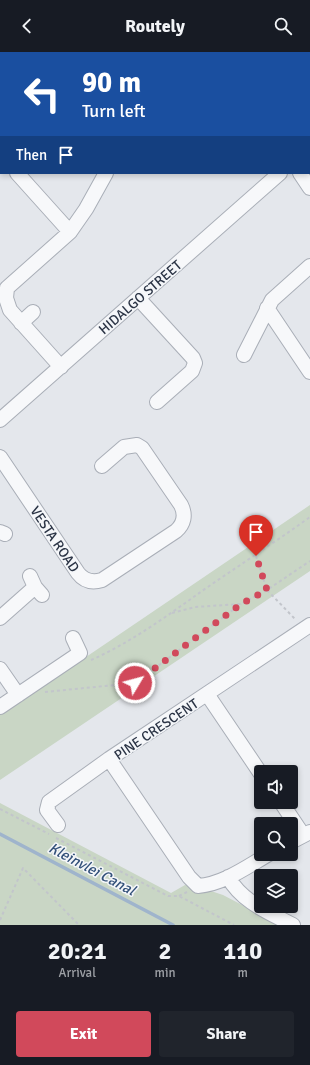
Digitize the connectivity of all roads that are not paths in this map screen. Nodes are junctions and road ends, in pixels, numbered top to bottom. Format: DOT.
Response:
graph roads {
  1 [pos="18,174"];
  2 [pos="105,174"];
  3 [pos="279,174"];
  4 [pos="301,174"];
  5 [pos="310,188"];
  6 [pos="70,232"];
  7 [pos="310,266"];
  8 [pos="3,285"];
  9 [pos="138,298"];
  10 [pos="267,308"];
  11 [pos="33,312"];
  12 [pos="22,323"];
  13 [pos="244,355"];
  14 [pos="60,366"];
  15 [pos="310,372"];
  16 [pos="157,402"];
  17 [pos="0,420"];
  18 [pos="0,457"];
  19 [pos="102,466"];
  20 [pos="36,586"];
  21 [pos="0,618"];
  22 [pos="308,629"];
  23 [pos="73,638"];
  24 [pos="0,669"];
  25 [pos="207,694"];
  26 [pos="18,695"];
  27 [pos="0,707"];
  28 [pos="109,759"];
  29 [pos="255,765"];
  30 [pos="284,809"];
  31 [pos="58,825"];
  32 [pos="301,836"];
  33 [pos="257,861"];
  34 [pos="228,877"];
  35 [pos="293,925"];
  1 -- 6 [label="street"];
  2 -- 6 [label="street"];
  3 -- 9 [label="street, HIDALGO STREET"];
  4 -- 5 [label="street"];
  6 -- 8 [label="street"];
  7 -- 10 [label="street"];
  8 -- 12 [label="street"];
  9 -- 14 [label="street, HIDALGO STREET"];
  9 -- 16 [label="street"];
  10 -- 13 [label="street"];
  10 -- 15 [label="street"];
  11 -- 12 [label="street"];
  12 -- 14 [label="street"];
  14 -- 17 [label="street, HIDALGO STREET"];
  18 -- 19 [label="street, VESTA ROAD"];
  20 -- 21 [label="street"];
  22 -- 25 [label="street, PINE CRESCENT"];
  23 -- 26 [label="street"];
  24 -- 26 [label="street"];
  25 -- 28 [label="street, PINE CRESCENT"];
  25 -- 29 [label="street"];
  26 -- 27 [label="street"];
  28 -- 31 [label="street"];
  28 -- 34 [label="street, PINE CRESCENT"];
  30 -- 32 [label="street"];
  33 -- 34 [label="street"];
  34 -- 35 [label="street"];
}
